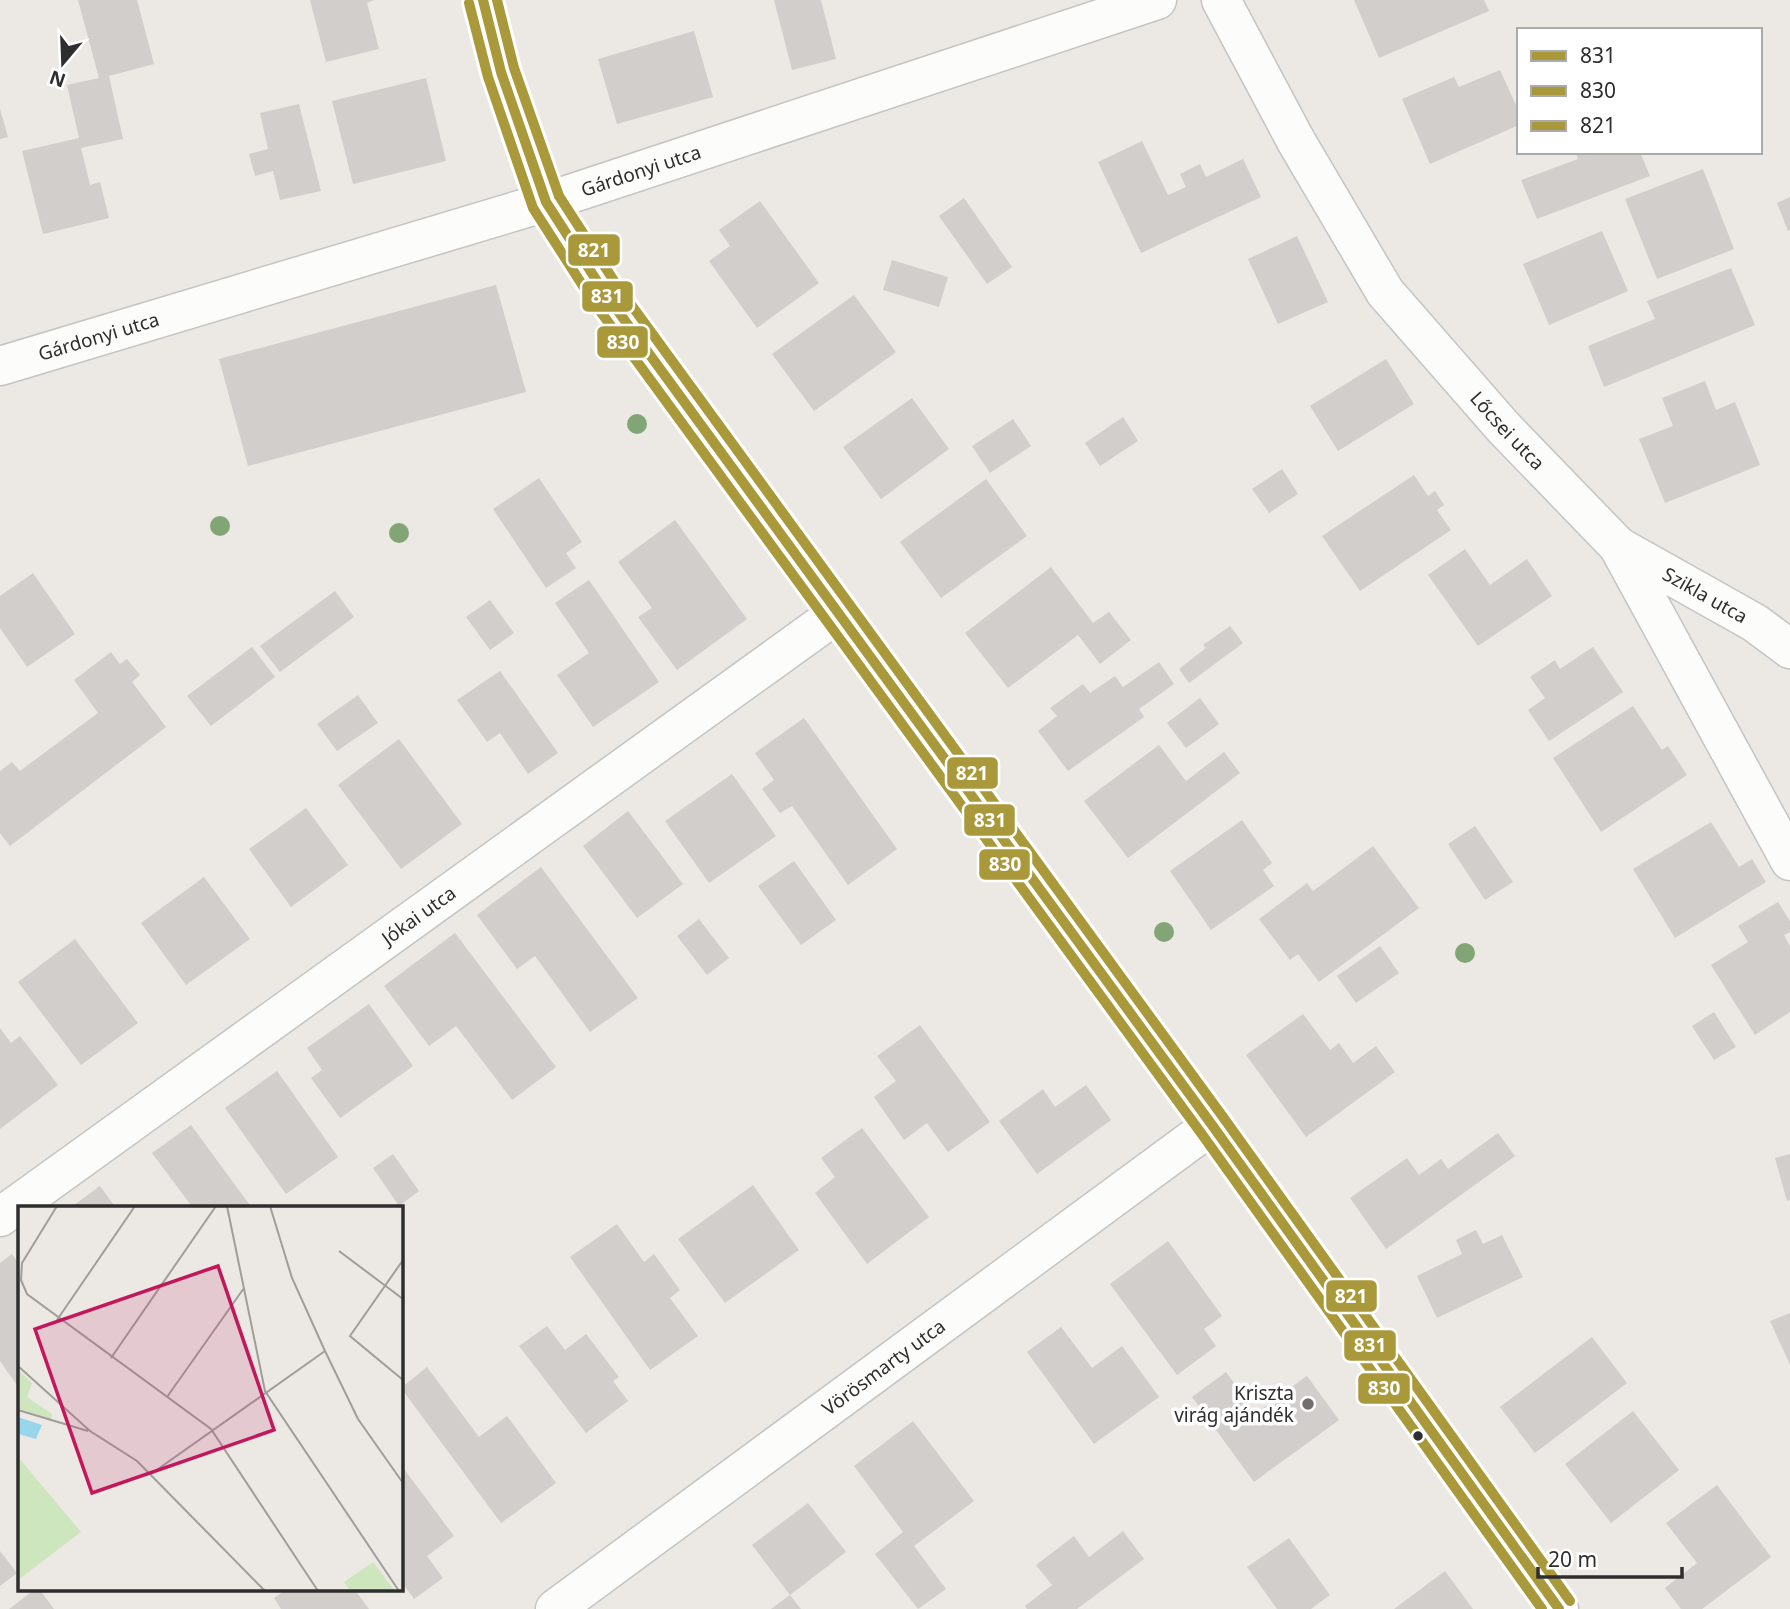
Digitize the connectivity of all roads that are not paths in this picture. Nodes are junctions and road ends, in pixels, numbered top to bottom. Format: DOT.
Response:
graph roads {
  1 [pos="483,0"];
  2 [pos="1157,0"];
  3 [pos="1221,0"];
  4 [pos="546,202"];
  5 [pos="0,366"];
  6 [pos="1618,546"];
  7 [pos="838,613"];
  8 [pos="1790,649"];
  9 [pos="1790,860"];
  10 [pos="1212,1125"];
  11 [pos="0,1217"];
  12 [pos="555,1609"];
  13 [pos="1559,1609"];
  1 -- 4 [label="street"];
  2 -- 4 [label="street, Gárdonyi utca"];
  3 -- 6 [label="street, Lőcsei utca"];
  4 -- 5 [label="street, Gárdonyi utca"];
  4 -- 7 [label="street"];
  6 -- 8 [label="street, Szikla utca"];
  6 -- 9 [label="street, Lőcsei utca"];
  7 -- 10 [label="street"];
  7 -- 11 [label="street, Jókai utca"];
  10 -- 12 [label="street, Vörösmarty utca"];
  10 -- 13 [label="street"];
}
